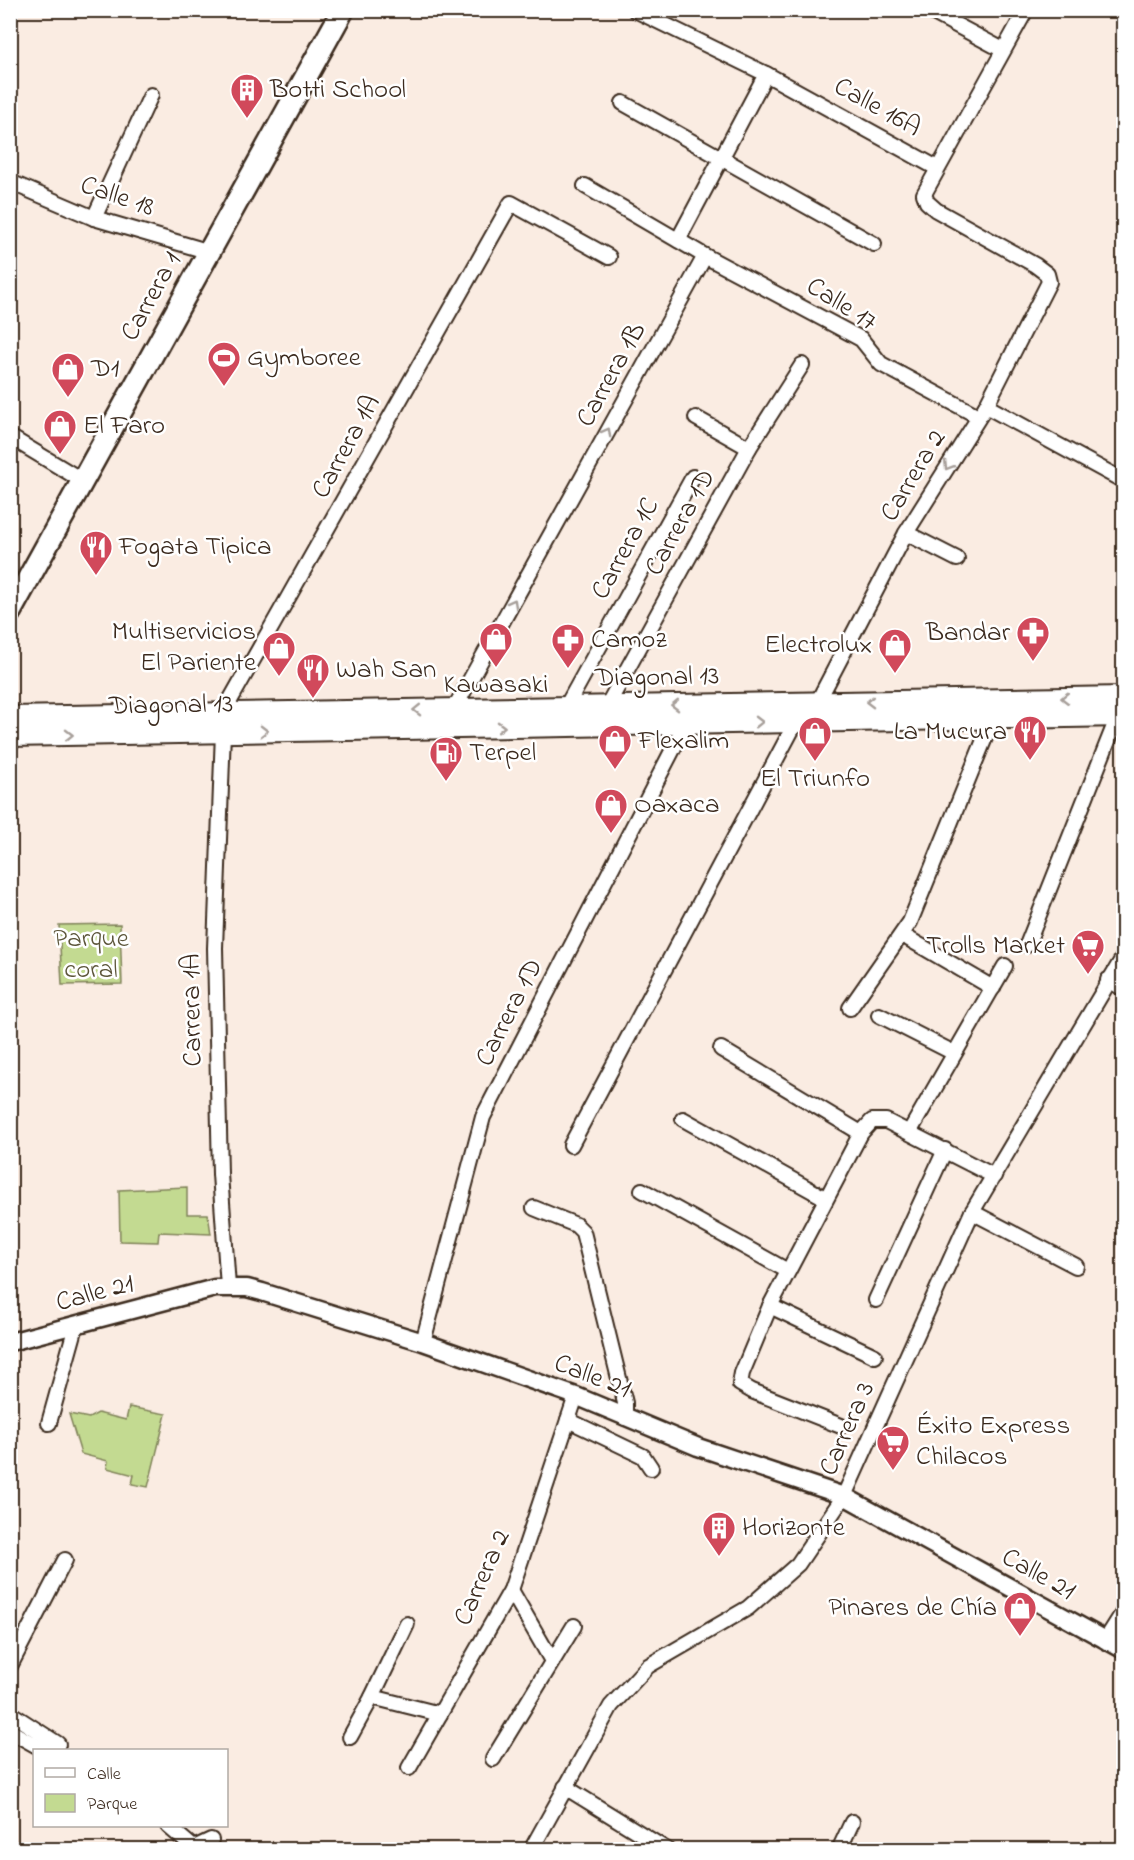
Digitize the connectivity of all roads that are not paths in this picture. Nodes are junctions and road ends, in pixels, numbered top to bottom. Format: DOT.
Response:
graph roads {
  1 [pos="343,10"];
  2 [pos="635,10"];
  3 [pos="928,10"];
  4 [pos="1026,10"];
  5 [pos="1003,50"];
  6 [pos="765,74"];
  7 [pos="151,95"];
  8 [pos="623,103"];
  9 [pos="721,158"];
  10 [pos="937,168"];
  11 [pos="10,182"];
  12 [pos="585,186"];
  13 [pos="94,218"];
  14 [pos="678,240"];
  15 [pos="874,244"];
  16 [pos="210,252"];
  17 [pos="705,256"];
  18 [pos="609,257"];
  19 [pos="1047,274"];
  20 [pos="802,364"];
  21 [pos="982,411"];
  22 [pos="696,418"];
  23 [pos="10,437"];
  24 [pos="749,448"];
  25 [pos="693,477"];
  26 [pos="83,481"];
  27 [pos="1124,481"];
  28 [pos="906,533"];
  29 [pos="957,559"];
  30 [pos="10,612"];
  31 [pos="1124,697"];
  32 [pos="817,703"];
  33 [pos="607,706"];
  34 [pos="566,707"];
  35 [pos="454,709"];
  36 [pos="1121,716"];
  37 [pos="10,717"];
  38 [pos="993,718"];
  39 [pos="796,722"];
  40 [pos="223,723"];
  41 [pos="686,724"];
  42 [pos="10,736"];
  43 [pos="909,939"];
  44 [pos="1027,945"];
  45 [pos="1124,956"];
  46 [pos="1005,966"];
  47 [pos="1108,980"];
  48 [pos="993,988"];
  49 [pos="1124,989"];
  50 [pos="850,1008"];
  51 [pos="879,1015"];
  52 [pos="721,1049"];
  53 [pos="954,1053"];
  54 [pos="683,1119"];
  55 [pos="910,1131"];
  56 [pos="861,1133"];
  57 [pos="571,1145"];
  58 [pos="945,1150"];
  59 [pos="994,1176"];
  60 [pos="642,1190"];
  61 [pos="825,1198"];
  62 [pos="534,1208"];
  63 [pos="972,1212"];
  64 [pos="1076,1266"];
  65 [pos="788,1271"];
  66 [pos="228,1287"];
  67 [pos="876,1300"];
  68 [pos="770,1306"];
  69 [pos="76,1326"];
  70 [pos="10,1342"];
  71 [pos="423,1342"];
  72 [pos="876,1356"];
  73 [pos="576,1396"];
  74 [pos="625,1418"];
  75 [pos="568,1420"];
  76 [pos="50,1423"];
  77 [pos="841,1426"];
  78 [pos="651,1468"];
  79 [pos="844,1496"];
  80 [pos="65,1560"];
  81 [pos="511,1590"];
  82 [pos="1124,1611"];
  83 [pos="407,1624"];
  84 [pos="574,1626"];
  85 [pos="1105,1641"];
  86 [pos="1124,1650"];
  87 [pos="552,1661"];
  88 [pos="10,1666"];
  89 [pos="372,1697"];
  90 [pos="10,1713"];
  91 [pos="440,1714"];
  92 [pos="10,1731"];
  93 [pos="350,1737"];
  94 [pos="42,1749"];
  95 [pos="55,1749"];
  96 [pos="493,1759"];
  97 [pos="409,1768"];
  98 [pos="565,1787"];
  99 [pos="852,1822"];
  100 [pos="169,1827"];
  101 [pos="211,1840"];
  102 [pos="195,1849"];
  103 [pos="531,1850"];
  104 [pos="667,1850"];
  105 [pos="839,1850"];
  1 -- 16 [label="main road, Carrera 1"];
  2 -- 6 [label="street, Calle 16A"];
  3 -- 5 [label="street"];
  4 -- 5 [label="street"];
  5 -- 10 [label="street"];
  6 -- 9 [label="street"];
  6 -- 10 [label="street, Calle 16A"];
  7 -- 13 [label="street"];
  8 -- 9 [label="street"];
  9 -- 14 [label="street"];
  9 -- 15 [label="street"];
  10 -- 19 [label="street, Calle 16A"];
  11 -- 13 [label="street, Calle 18"];
  12 -- 14 [label="street"];
  13 -- 16 [label="street, Calle 18"];
  14 -- 17 [label="street"];
  16 -- 26 [label="main road, Carrera 1"];
  17 -- 21 [label="street, Calle 17"];
  35 -- 17 [label="street, Carrera 1B, one-way"];
  18 -- 40 [label="street, Carrera 1A"];
  19 -- 21 [label="street, Carrera 2"];
  20 -- 24 [label="street, Carrera 1D"];
  21 -- 27 [label="street, Calle 17"];
  21 -- 28 [label="street, Carrera 2, one-way"];
  22 -- 24 [label="street"];
  23 -- 26 [label="street"];
  24 -- 33 [label="street, Carrera 1D"];
  25 -- 34 [label="street, Carrera 1C"];
  26 -- 30 [label="main road, Carrera 1"];
  28 -- 29 [label="street"];
  28 -- 32 [label="street, Carrera 2"];
  31 -- 32 [label="main road, Diagonal 13, one-way"];
  32 -- 33 [label="main road, Diagonal 13, one-way"];
  33 -- 34 [label="main road, Diagonal 13"];
  34 -- 35 [label="main road, Diagonal 13"];
  35 -- 40 [label="main road, Diagonal 13, one-way"];
  36 -- 38 [label="main road, Diagonal 13"];
  36 -- 44 [label="street"];
  37 -- 40 [label="main road, Diagonal 13"];
  38 -- 39 [label="main road, Diagonal 13"];
  38 -- 50 [label="street"];
  41 -- 39 [label="main road, Diagonal 13, one-way"];
  39 -- 57 [label="street"];
  40 -- 41 [label="main road, Diagonal 13, one-way"];
  42 -- 40 [label="main road, Diagonal 13, one-way"];
  40 -- 66 [label="street, Carrera 1A"];
  41 -- 71 [label="street, Carrera 1D"];
  43 -- 48 [label="street"];
  45 -- 47 [label="street, Carrera 3"];
  46 -- 48 [label="street"];
  47 -- 49 [label="street"];
  47 -- 59 [label="street, Carrera 3"];
  48 -- 53 [label="street"];
  51 -- 53 [label="street"];
  52 -- 56 [label="street"];
  53 -- 55 [label="street"];
  54 -- 61 [label="street"];
  55 -- 56 [label="street"];
  55 -- 58 [label="street"];
  56 -- 61 [label="street"];
  58 -- 59 [label="street"];
  58 -- 67 [label="street"];
  59 -- 63 [label="street, Carrera 3"];
  60 -- 65 [label="street"];
  61 -- 65 [label="street"];
  62 -- 74 [label="street"];
  63 -- 64 [label="street"];
  63 -- 79 [label="street, Carrera 3"];
  65 -- 68 [label="street"];
  66 -- 69 [label="street, Calle 21"];
  66 -- 71 [label="street, Calle 21"];
  68 -- 72 [label="street"];
  68 -- 77 [label="street"];
  69 -- 70 [label="street, Calle 21"];
  69 -- 76 [label="street"];
  71 -- 73 [label="street, Calle 21"];
  73 -- 74 [label="street, Calle 21"];
  73 -- 75 [label="street, Carrera 2"];
  74 -- 79 [label="street, Calle 21"];
  75 -- 78 [label="street"];
  75 -- 81 [label="street, Carrera 2"];
  79 -- 85 [label="street, Calle 21"];
  79 -- 98 [label="street, Carrera 3"];
  80 -- 88 [label="street"];
  81 -- 87 [label="street"];
  81 -- 91 [label="street, Carrera 2"];
  82 -- 85 [label="street"];
  83 -- 89 [label="street"];
  84 -- 87 [label="street"];
  85 -- 86 [label="street, Calle 21"];
  87 -- 96 [label="street"];
  89 -- 91 [label="street"];
  89 -- 93 [label="street"];
  90 -- 95 [label="street"];
  91 -- 97 [label="street, Carrera 2"];
  92 -- 94 [label="street"];
  98 -- 103 [label="street, Carrera 3"];
  98 -- 104 [label="street"];
  99 -- 105 [label="street"];
  100 -- 102 [label="street"];
  101 -- 102 [label="street"];
}
